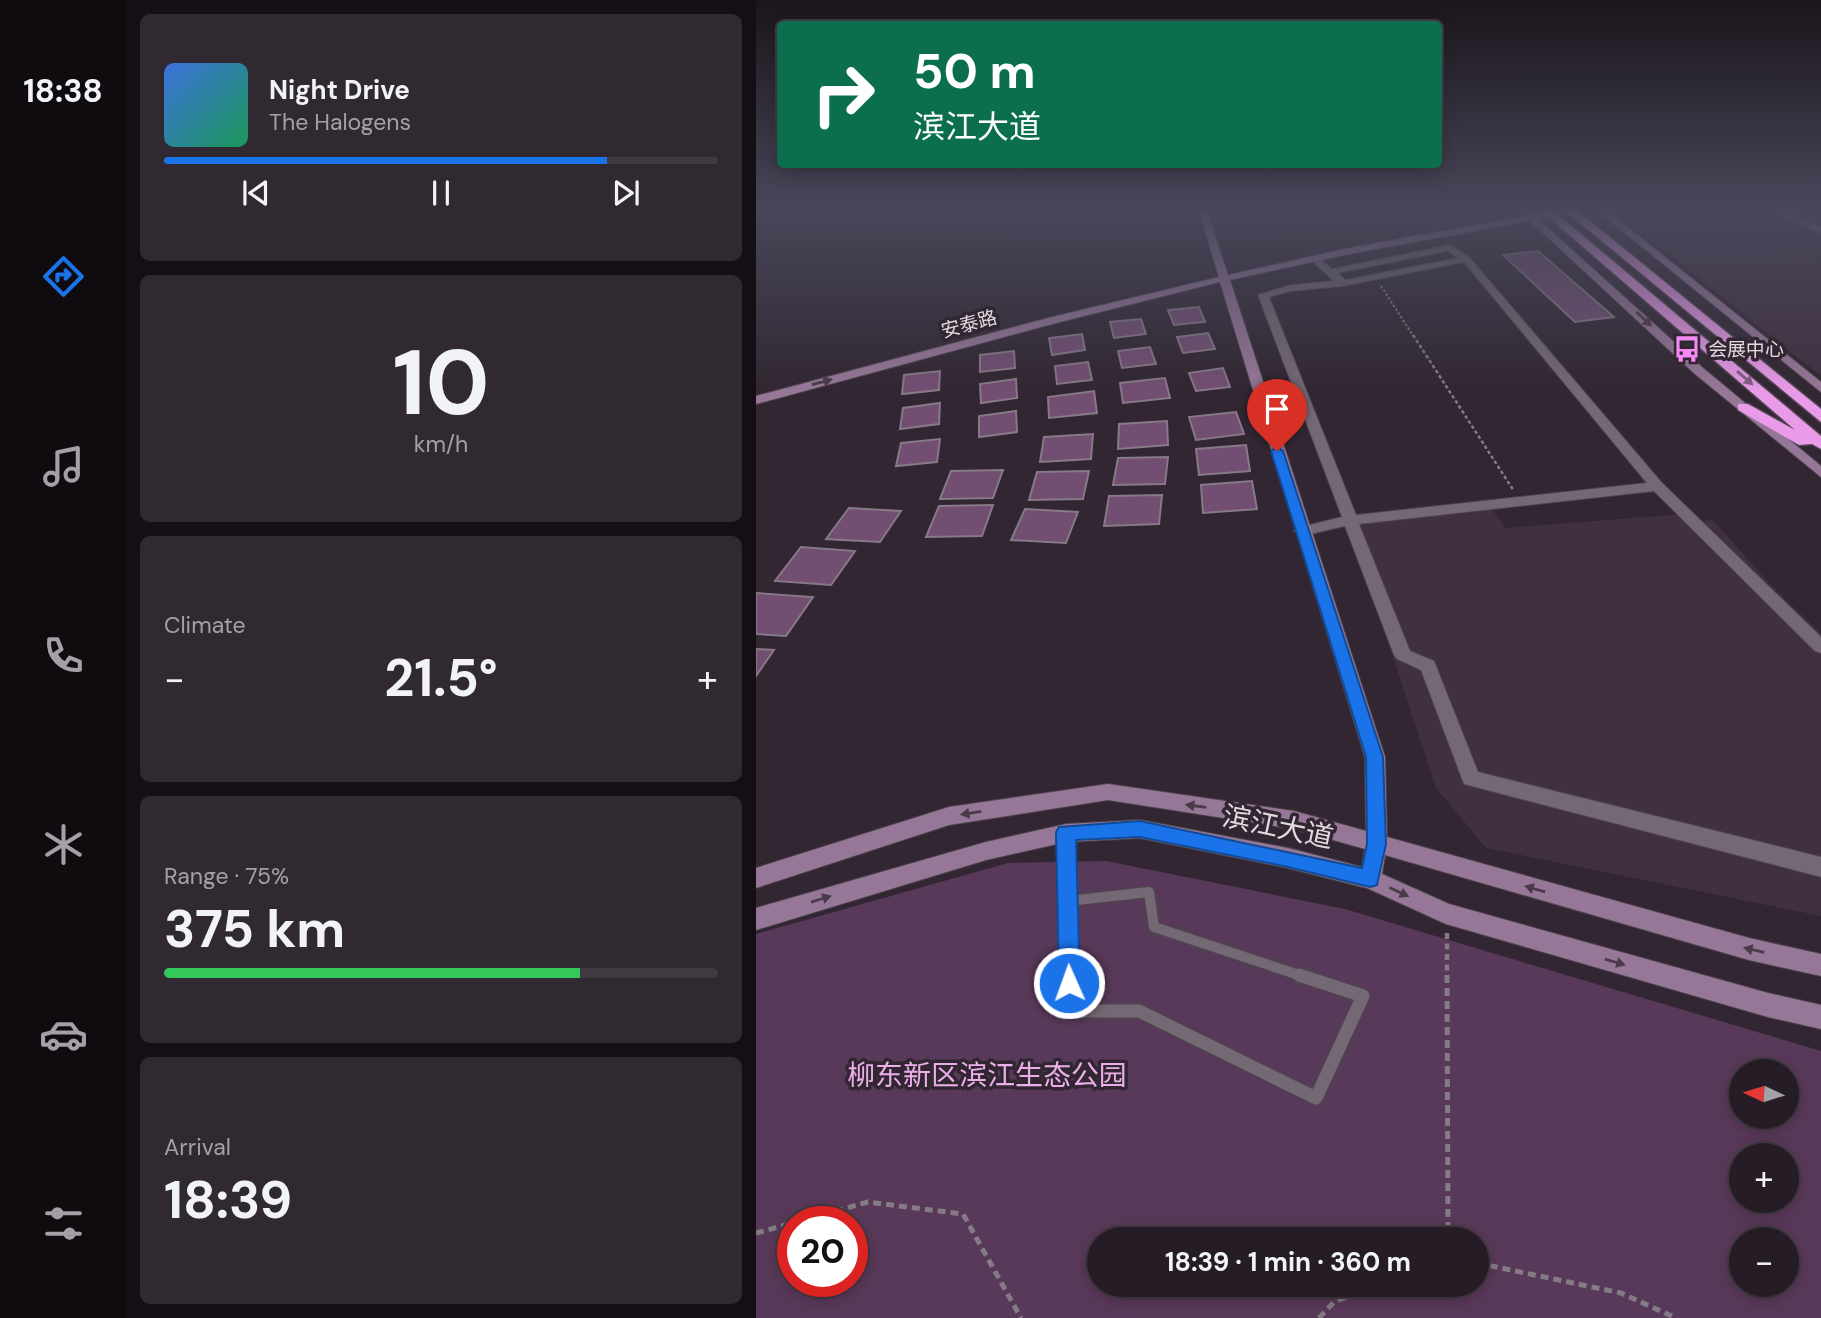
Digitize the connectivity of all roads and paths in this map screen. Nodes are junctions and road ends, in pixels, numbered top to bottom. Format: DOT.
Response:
graph roads {
  1 [pos="1219,270"];
  2 [pos="1237,270"];
  3 [pos="1242,270"];
  4 [pos="1327,270"];
  5 [pos="1365,270"];
  6 [pos="1413,270"];
  7 [pos="1475,270"];
  8 [pos="1591,270"];
  9 [pos="1620,270"];
  10 [pos="1642,270"];
  11 [pos="1674,270"];
  12 [pos="1220,273"];
  13 [pos="1336,277"];
  14 [pos="1375,277"];
  15 [pos="756,388"];
  16 [pos="1821,388"];
  17 [pos="756,400"];
  18 [pos="1743,407"];
  19 [pos="1821,417"];
  20 [pos="1821,444"];
  21 [pos="1821,450"];
  22 [pos="1821,473"];
  23 [pos="1657,486"];
  24 [pos="1521,501"];
  25 [pos="1350,520"];
  26 [pos="1302,531"];
  27 [pos="1821,647"];
  28 [pos="1066,832"];
  29 [pos="1377,844"];
  30 [pos="1821,867"];
  31 [pos="756,878"];
  32 [pos="1370,878"];
  33 [pos="1067,901"];
  34 [pos="1446,914"];
  35 [pos="756,919"];
  36 [pos="1821,965"];
  37 [pos="1821,1017"];
  38 [pos="854,1206"];
  39 [pos="777,1227"];
  40 [pos="1448,1227"];
  41 [pos="756,1233"];
  42 [pos="1489,1266"];
  43 [pos="1346,1297"];
  44 [pos="1021,1318"];
  45 [pos="1319,1318"];
  46 [pos="1676,1318"];
  1 -- 12 [label="main road"];
  2 -- 12 [label="main road, 安泰路"];
  3 -- 12 [label="main road, 安泰路"];
  4 -- 13 [label="street"];
  5 -- 13 [label="street"];
  6 -- 14 [label="street"];
  7 -- 23 [label="street"];
  8 -- 18 [label="main road, one-way"];
  9 -- 20 [label="highway, one-way"];
  10 -- 19 [label="highway"];
  11 -- 16 [label="main road"];
  12 -- 15 [label="main road, 安泰路"];
  17 -- 12 [label="main road, 安泰路, one-way"];
  12 -- 26 [label="main road"];
  13 -- 14 [label="street"];
  13 -- 25 [label="street"];
  14 -- 24 [label="path"];
  18 -- 21 [label="highway"];
  18 -- 22 [label="main road"];
  23 -- 24 [label="street"];
  23 -- 27 [label="street"];
  24 -- 25 [label="street"];
  25 -- 26 [label="street"];
  25 -- 30 [label="street"];
  26 -- 29 [label="main road"];
  28 -- 32 [label="main road, 滨江大道"];
  28 -- 33 [label="lane"];
  35 -- 28 [label="main road, 滨江大道, one-way"];
  29 -- 31 [label="main road, 滨江大道, one-way"];
  29 -- 32 [label="main road"];
  36 -- 29 [label="main road, 滨江大道, one-way"];
  32 -- 34 [label="main road, 滨江大道, one-way"];
  33 -- 33 [label="lane"];
  34 -- 37 [label="main road, 滨江大道, one-way"];
  34 -- 40 [label="path"];
  38 -- 44 [label="path"];
  39 -- 41 [label="path"];
  42 -- 46 [label="path"];
  43 -- 45 [label="path"];
}
